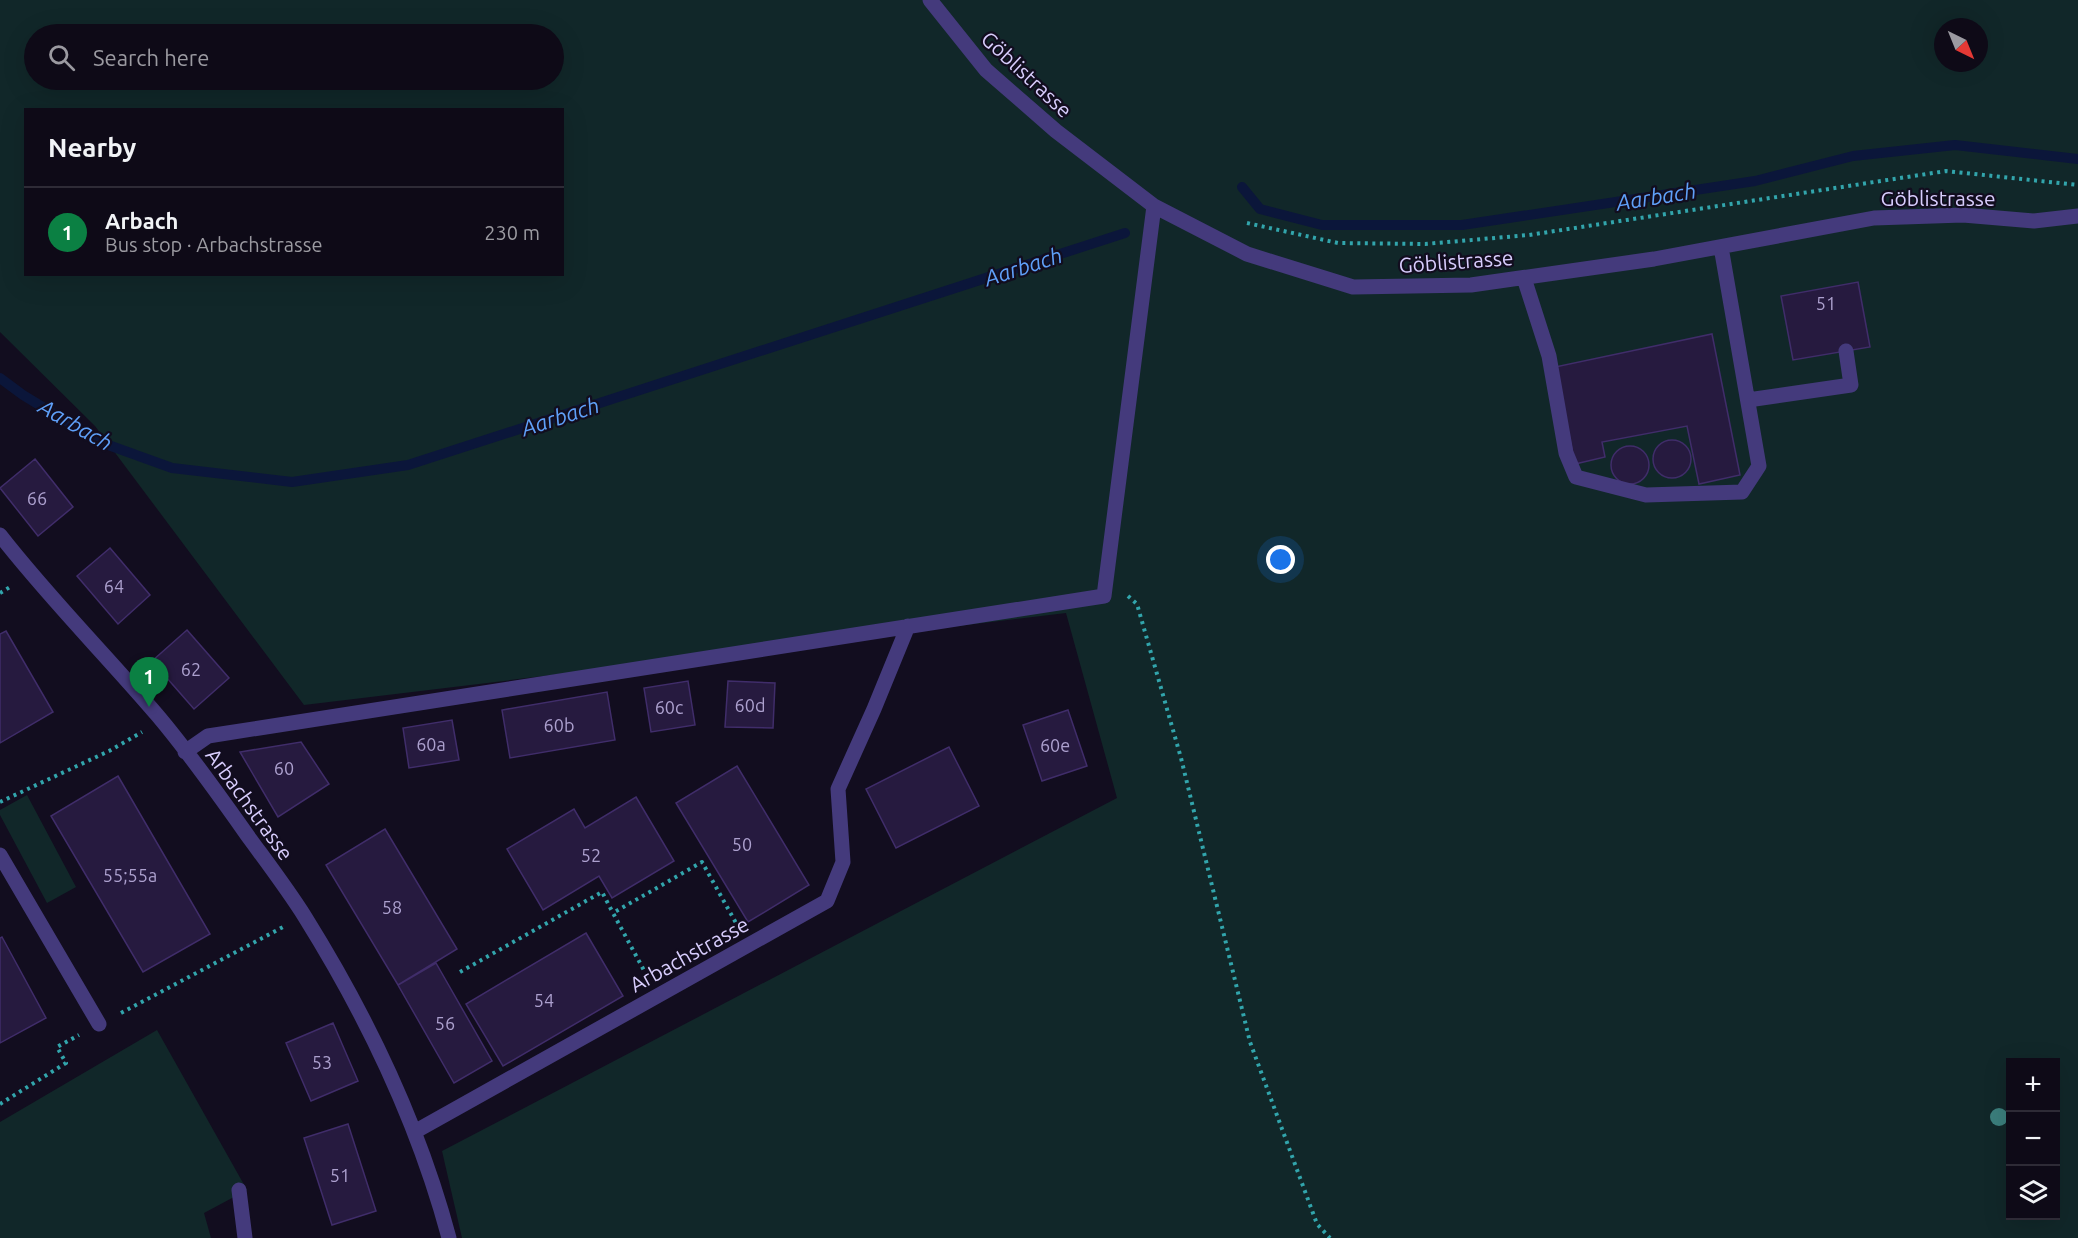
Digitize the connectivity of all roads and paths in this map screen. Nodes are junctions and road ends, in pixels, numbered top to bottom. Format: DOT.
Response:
graph roads {
  1 [pos="930,0"];
  2 [pos="2078,184"];
  3 [pos="1154,206"];
  4 [pos="2078,216"];
  5 [pos="1240,220"];
  6 [pos="1720,247"];
  7 [pos="1524,278"];
  8 [pos="1846,351"];
  9 [pos="1748,400"];
  10 [pos="0,535"];
  11 [pos="1106,579"];
  12 [pos="8,589"];
  13 [pos="0,593"];
  14 [pos="908,626"];
  15 [pos="136,736"];
  16 [pos="185,752"];
  17 [pos="0,802"];
  18 [pos="0,855"];
  19 [pos="613,913"];
  20 [pos="284,927"];
  21 [pos="748,945"];
  22 [pos="460,972"];
  23 [pos="657,996"];
  24 [pos="146,1001"];
  25 [pos="99,1024"];
  26 [pos="57,1047"];
  27 [pos="0,1104"];
  28 [pos="416,1131"];
  29 [pos="239,1190"];
  30 [pos="245,1238"];
  31 [pos="449,1238"];
  32 [pos="1330,1238"];
  1 -- 3 [label="street, Göblistrasse"];
  2 -- 5 [label="path"];
  3 -- 7 [label="street, Göblistrasse"];
  3 -- 11 [label="street"];
  4 -- 6 [label="street, Göblistrasse"];
  6 -- 7 [label="street, Göblistrasse"];
  6 -- 9 [label="street"];
  7 -- 9 [label="street"];
  8 -- 9 [label="street"];
  10 -- 16 [label="street, Arbachstrasse"];
  11 -- 14 [label="street"];
  11 -- 32 [label="path"];
  12 -- 13 [label="path"];
  14 -- 16 [label="street"];
  14 -- 21 [label="street, Arbachstrasse"];
  15 -- 17 [label="path"];
  16 -- 28 [label="street, Arbachstrasse"];
  18 -- 25 [label="street"];
  19 -- 21 [label="path"];
  19 -- 22 [label="path"];
  19 -- 23 [label="path"];
  20 -- 24 [label="path"];
  21 -- 23 [label="street, Arbachstrasse"];
  23 -- 28 [label="street, Arbachstrasse"];
  26 -- 27 [label="path"];
  28 -- 31 [label="street, Arbachstrasse"];
  29 -- 30 [label="street"];
}
